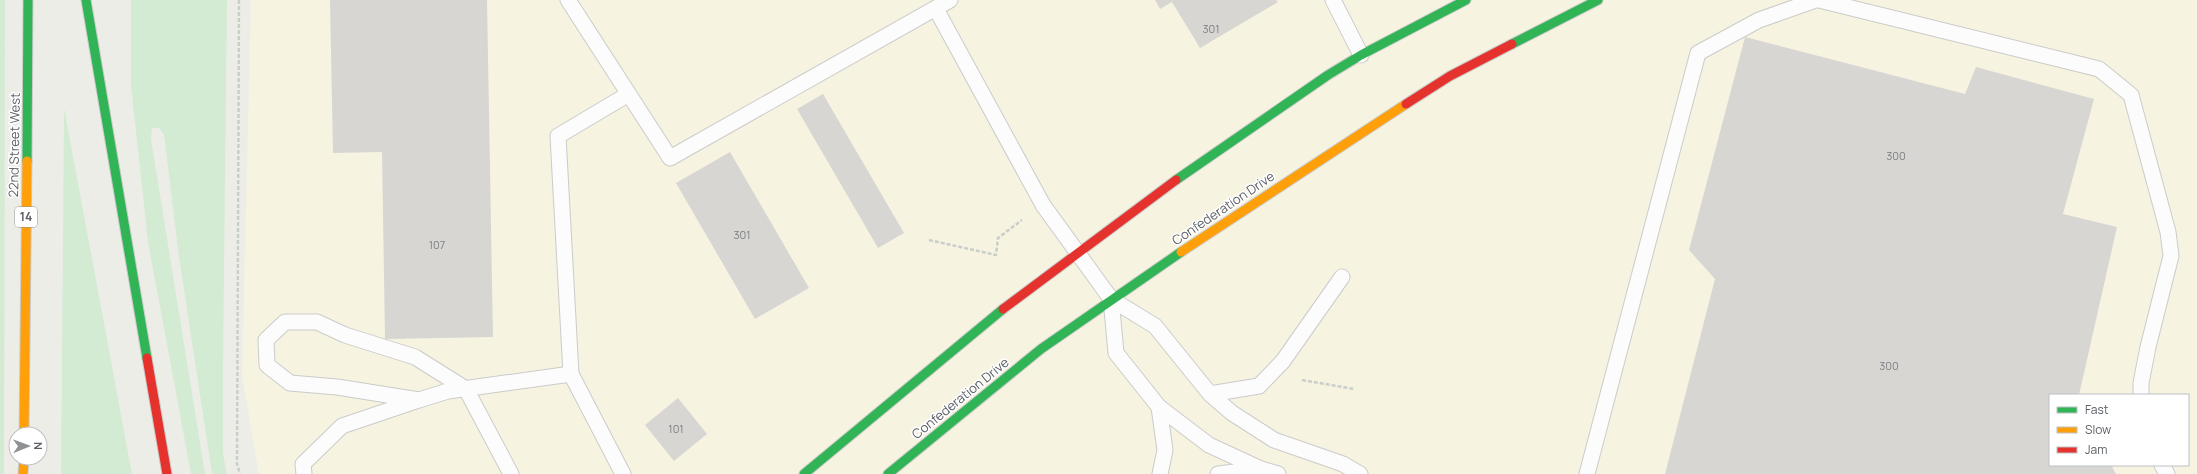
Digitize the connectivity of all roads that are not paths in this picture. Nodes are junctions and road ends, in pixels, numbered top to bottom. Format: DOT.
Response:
graph roads {
  1 [pos="28,0"];
  2 [pos="86,0"];
  3 [pos="568,0"];
  4 [pos="950,0"];
  5 [pos="1333,0"];
  6 [pos="1466,0"];
  7 [pos="1598,0"];
  8 [pos="1816,0"];
  9 [pos="1819,0"];
  10 [pos="936,8"];
  11 [pos="1362,55"];
  12 [pos="628,95"];
  13 [pos="1077,253"];
  14 [pos="1342,277"];
  15 [pos="1111,299"];
  16 [pos="571,374"];
  17 [pos="466,389"];
  18 [pos="1210,394"];
  19 [pos="2141,394"];
  20 [pos="419,400"];
  21 [pos="1159,407"];
  22 [pos="24,426"];
  23 [pos="1261,469"];
  24 [pos="167,474"];
  25 [pos="304,474"];
  26 [pos="511,474"];
  27 [pos="623,474"];
  28 [pos="804,474"];
  29 [pos="888,474"];
  30 [pos="1160,474"];
  31 [pos="1218,474"];
  32 [pos="1278,474"];
  33 [pos="1360,474"];
  34 [pos="1587,474"];
  1 -- 22 [label="main road, 22nd Street West / 14"];
  2 -- 24 [label="main road"];
  3 -- 12 [label="lane"];
  4 -- 10 [label="lane"];
  5 -- 11 [label="lane"];
  6 -- 11 [label="main road"];
  7 -- 15 [label="main road, Confederation Drive"];
  8 -- 34 [label="lane"];
  9 -- 19 [label="lane"];
  10 -- 12 [label="lane"];
  10 -- 13 [label="lane"];
  11 -- 13 [label="main road"];
  12 -- 16 [label="lane"];
  13 -- 15 [label="lane"];
  13 -- 28 [label="main road"];
  14 -- 18 [label="lane"];
  15 -- 18 [label="lane"];
  15 -- 21 [label="lane"];
  15 -- 29 [label="main road, Confederation Drive"];
  16 -- 17 [label="lane"];
  16 -- 27 [label="lane"];
  17 -- 20 [label="lane"];
  17 -- 20 [label="lane"];
  17 -- 26 [label="lane"];
  18 -- 33 [label="lane"];
  20 -- 25 [label="lane"];
  21 -- 23 [label="lane"];
  21 -- 30 [label="lane"];
  23 -- 31 [label="lane"];
  23 -- 32 [label="lane"];
}
